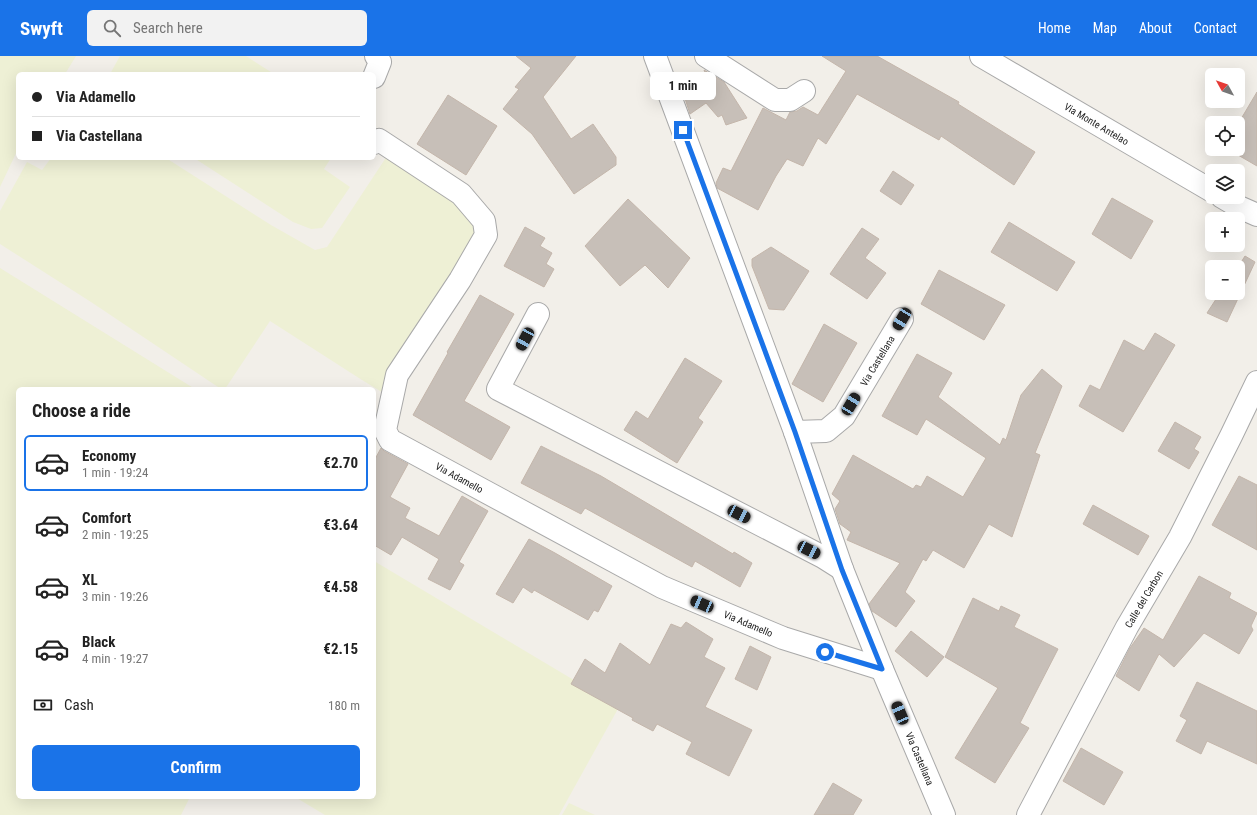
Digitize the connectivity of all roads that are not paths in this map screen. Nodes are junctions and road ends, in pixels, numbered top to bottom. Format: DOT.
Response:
graph roads {
  1 [pos="376,56"];
  2 [pos="655,56"];
  3 [pos="706,56"];
  4 [pos="982,56"];
  5 [pos="1006,62"];
  6 [pos="376,72"];
  7 [pos="804,91"];
  8 [pos="376,142"];
  9 [pos="1205,187"];
  10 [pos="1234,204"];
  11 [pos="1257,215"];
  12 [pos="538,314"];
  13 [pos="902,319"];
  14 [pos="1257,382"];
  15 [pos="795,432"];
  16 [pos="842,570"];
  17 [pos="882,669"];
  18 [pos="944,815"];
  19 [pos="1028,815"];
  1 -- 6 [label="street"];
  2 -- 15 [label="street, Via Castellana"];
  3 -- 7 [label="street"];
  4 -- 5 [label="street, Via Monte Antelao"];
  5 -- 9 [label="street, Via Monte Antelao"];
  8 -- 17 [label="street, Via Adamello"];
  10 -- 11 [label="street"];
  12 -- 16 [label="street"];
  13 -- 15 [label="street, Via Castellana"];
  14 -- 19 [label="street, Calle del Carbon"];
  15 -- 16 [label="street, Via Castellana"];
  16 -- 17 [label="street, Via Castellana"];
  17 -- 18 [label="street, Via Castellana"];
}
